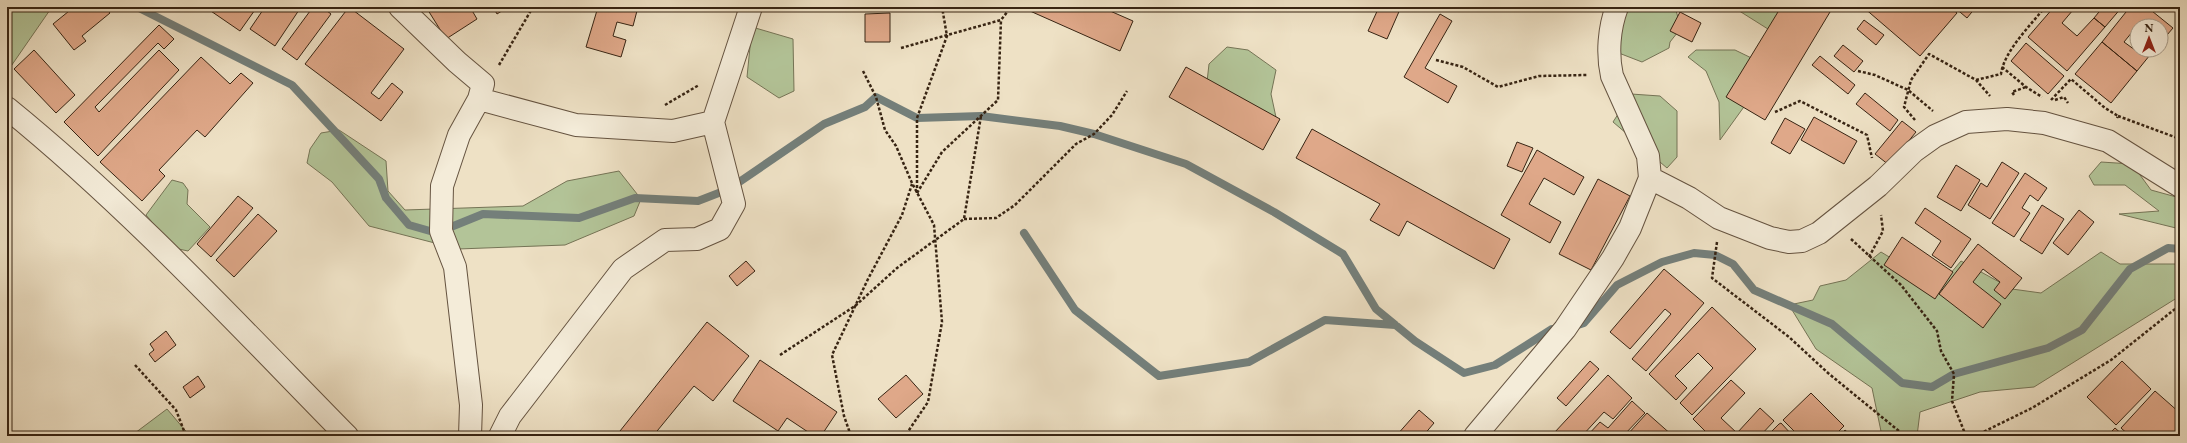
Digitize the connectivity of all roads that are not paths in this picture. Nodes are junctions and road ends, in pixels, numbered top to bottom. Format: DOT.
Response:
graph roads {
  1 [pos="400,7"];
  2 [pos="751,7"];
  3 [pos="1617,7"];
  4 [pos="481,91"];
  5 [pos="7,108"];
  6 [pos="713,122"];
  7 [pos="1650,178"];
  8 [pos="2180,186"];
  9 [pos="1477,435"];
  10 [pos="347,436"];
  11 [pos="470,436"];
  12 [pos="500,436"];
  1 -- 4 [label="street"];
  2 -- 6 [label="street"];
  3 -- 7 [label="street"];
  4 -- 6 [label="street"];
  4 -- 11 [label="street"];
  5 -- 10 [label="street"];
  6 -- 12 [label="street"];
  7 -- 8 [label="street"];
  7 -- 9 [label="street"];
}
